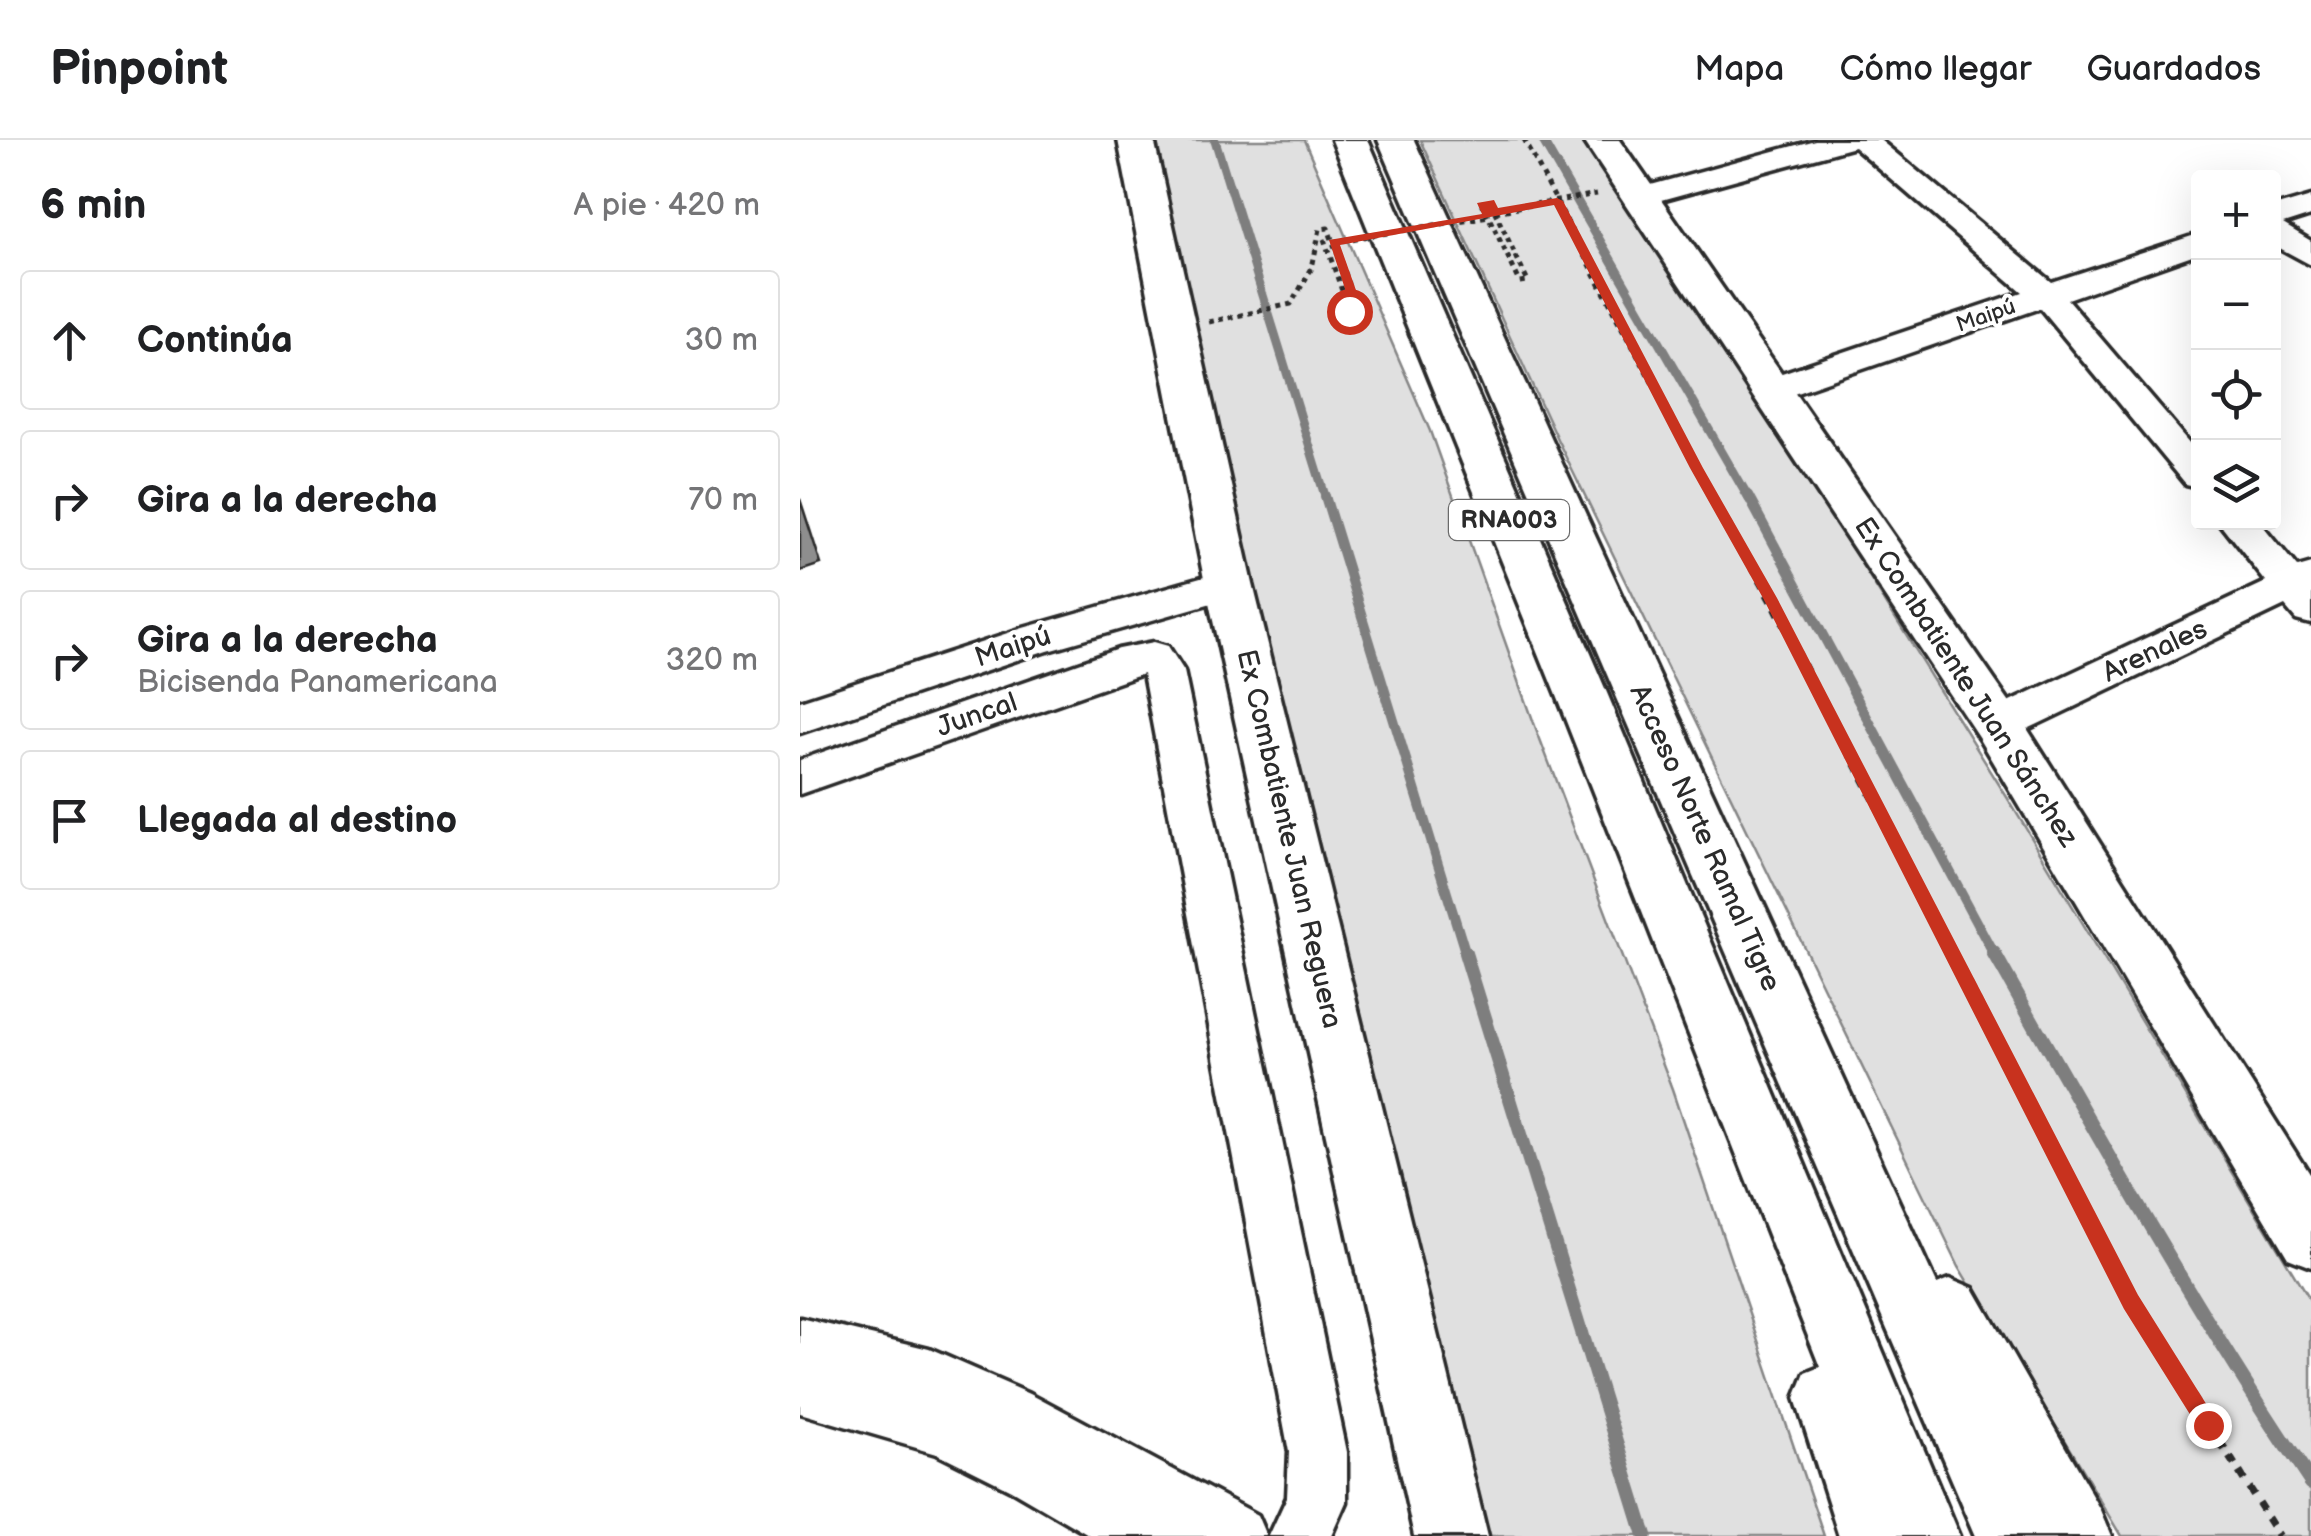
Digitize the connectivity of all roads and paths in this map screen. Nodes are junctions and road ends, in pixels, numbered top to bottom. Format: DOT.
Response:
graph roads {
  1 [pos="1136,140"];
  2 [pos="1350,140"];
  3 [pos="1396,140"];
  4 [pos="1524,140"];
  5 [pos="1602,140"];
  6 [pos="1848,140"];
  7 [pos="1863,140"];
  8 [pos="1581,197"];
  9 [pos="1639,197"];
  10 [pos="1561,200"];
  11 [pos="2311,205"];
  12 [pos="1492,214"];
  13 [pos="2281,215"];
  14 [pos="2281,235"];
  15 [pos="1324,239"];
  16 [pos="1334,242"];
  17 [pos="2191,245"];
  18 [pos="2311,255"];
  19 [pos="2047,296"];
  20 [pos="1259,313"];
  21 [pos="1773,388"];
  22 [pos="2191,467"];
  23 [pos="2246,530"];
  24 [pos="1229,584"];
  25 [pos="2304,591"];
  26 [pos="800,717"];
  27 [pos="1998,725"];
  28 [pos="800,777"];
  29 [pos="1726,886"];
  30 [pos="1663,902"];
  31 [pos="2296,1178"];
  32 [pos="2311,1236"];
  33 [pos="800,1346"];
  34 [pos="800,1384"];
  35 [pos="1146,1536"];
  36 [pos="1237,1536"];
  37 [pos="1299,1536"];
  38 [pos="1452,1536"];
  39 [pos="1876,1536"];
  40 [pos="1923,1536"];
  41 [pos="2014,1536"];
  42 [pos="2076,1536"];
  43 [pos="2280,1536"];
  1 -- 24 [label="main road, Ex Combatiente Juan Reguera"];
  2 -- 30 [label="main road, Acceso Norte Ramal Tigre / RNA003"];
  3 -- 29 [label="main road, Acceso Norte Ramal Tigre / RNA003"];
  4 -- 10 [label="path"];
  5 -- 9 [label="main road, Ex Combatiente Juan Sánchez"];
  6 -- 9 [label="street"];
  7 -- 19 [label="street"];
  8 -- 10 [label="path"];
  9 -- 21 [label="main road, Ex Combatiente Juan Sánchez"];
  10 -- 12 [label="path"];
  10 -- 43 [label="path"];
  11 -- 13 [label="street"];
  12 -- 12 [label="path"];
  12 -- 16 [label="path, bridge"];
  14 -- 18 [label="street"];
  15 -- 16 [label="path"];
  15 -- 16 [label="path"];
  15 -- 20 [label="path"];
  17 -- 19 [label="street, Maipú"];
  19 -- 21 [label="street, Maipú"];
  19 -- 22 [label="street"];
  21 -- 27 [label="main road, Ex Combatiente Juan Sánchez"];
  23 -- 25 [label="street"];
  24 -- 26 [label="street, Maipú"];
  24 -- 38 [label="main road, Ex Combatiente Juan Reguera"];
  25 -- 27 [label="street, Arenales"];
  27 -- 31 [label="main road, Ex Combatiente Juan Sánchez"];
  28 -- 37 [label="street, Juncal"];
  29 -- 41 [label="main road, Acceso Norte Ramal Tigre / RNA003"];
  29 -- 42 [label="main road"];
  30 -- 39 [label="main road"];
  30 -- 40 [label="main road, Acceso Norte Ramal Tigre / RNA003"];
  31 -- 32 [label="main road, Ex Combatiente Juan Sánchez"];
  33 -- 36 [label="street"];
  34 -- 35 [label="street"];
}
